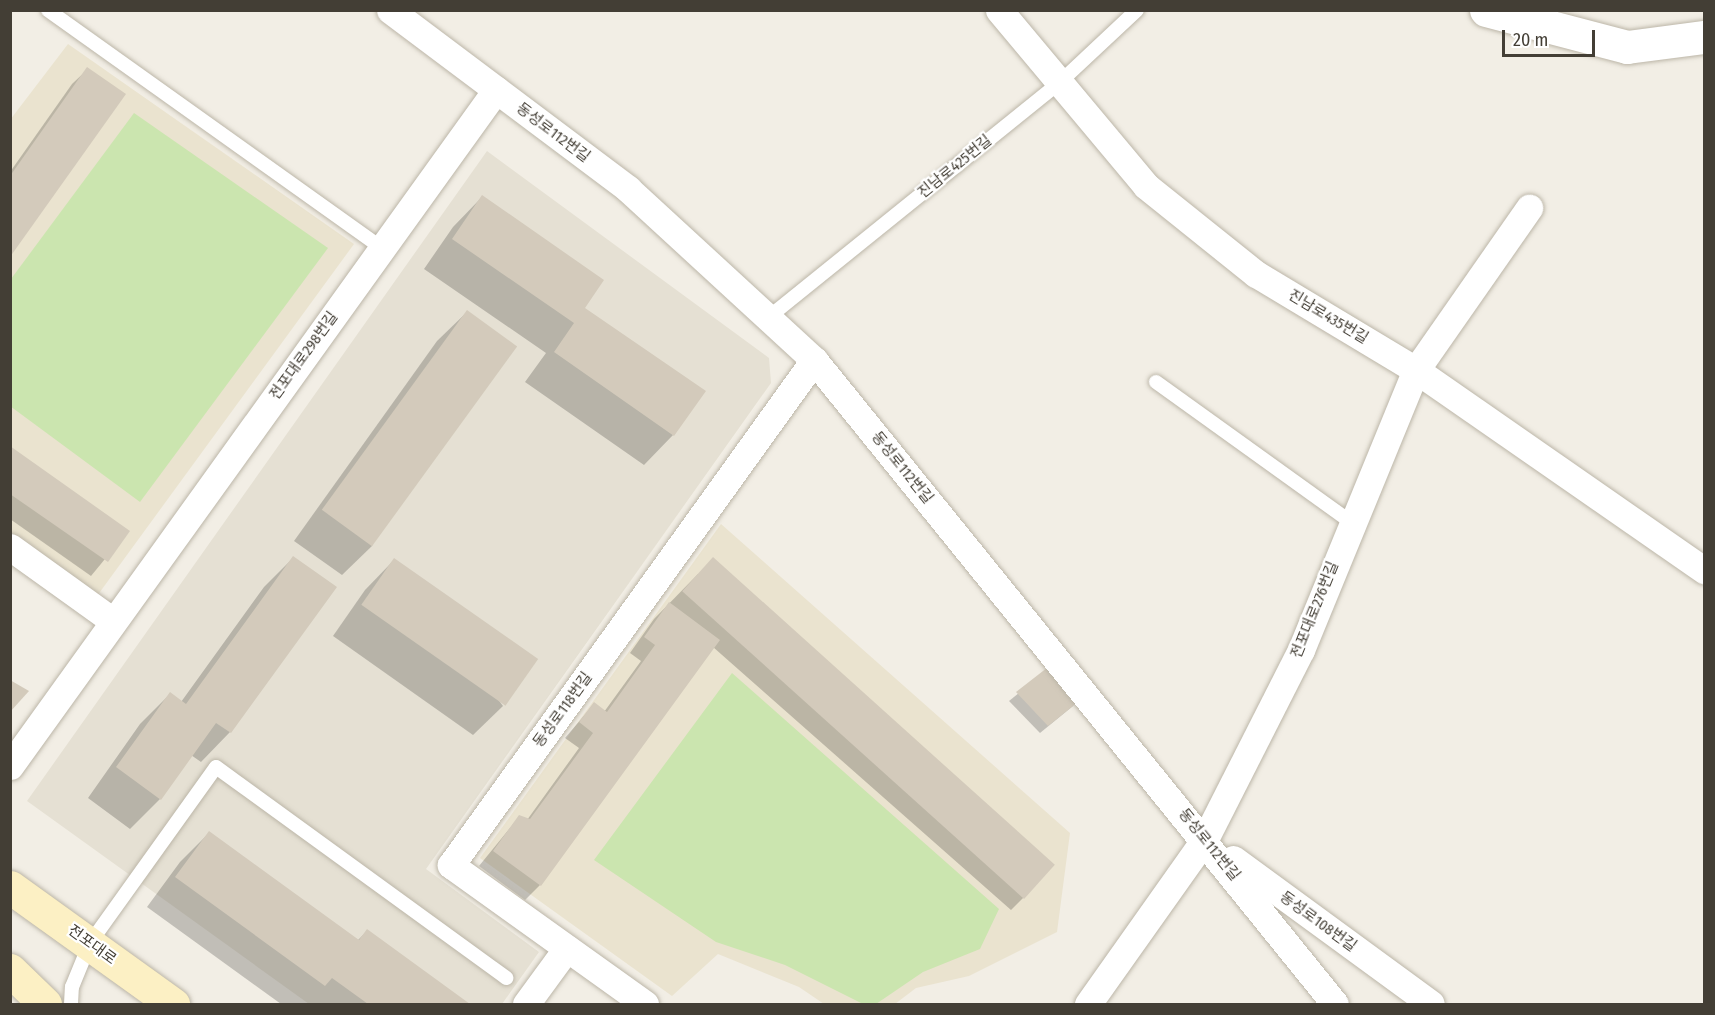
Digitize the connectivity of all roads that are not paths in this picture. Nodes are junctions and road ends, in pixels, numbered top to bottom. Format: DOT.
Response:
graph roads {
  1 [pos="48,10"];
  2 [pos="390,10"];
  3 [pos="999,10"];
  4 [pos="1137,10"];
  5 [pos="1486,10"];
  6 [pos="1704,37"];
  7 [pos="1058,84"];
  8 [pos="496,90"];
  9 [pos="1529,208"];
  10 [pos="382,248"];
  11 [pos="769,317"];
  12 [pos="814,360"];
  13 [pos="1416,370"];
  14 [pos="1156,382"];
  15 [pos="1351,522"];
  16 [pos="10,547"];
  17 [pos="1704,570"];
  18 [pos="112,621"];
  19 [pos="10,766"];
  20 [pos="1205,839"];
  21 [pos="10,887"];
  22 [pos="90,943"];
  23 [pos="567,948"];
  24 [pos="10,970"];
  25 [pos="506,978"];
  26 [pos="45,1005"];
  27 [pos="71,1005"];
  28 [pos="173,1005"];
  29 [pos="526,1005"];
  30 [pos="645,1005"];
  31 [pos="1088,1005"];
  32 [pos="1335,1005"];
  33 [pos="1431,1005"];
  1 -- 10 [label="lane"];
  2 -- 8 [label="street, 동성로112번길"];
  3 -- 7 [label="street, 진남로435번길"];
  4 -- 7 [label="lane, 진남로425번길"];
  5 -- 6 [label="street"];
  7 -- 11 [label="lane, 진남로425번길"];
  7 -- 13 [label="street, 진남로435번길"];
  8 -- 10 [label="street, 전포대로298번길"];
  8 -- 11 [label="street, 동성로112번길"];
  9 -- 13 [label="street, 전포대로276번길"];
  10 -- 18 [label="street, 전포대로298번길"];
  11 -- 12 [label="street, 동성로112번길"];
  12 -- 20 [label="street, 동성로112번길"];
  12 -- 23 [label="street, 동성로118번길"];
  13 -- 15 [label="street, 전포대로276번길"];
  13 -- 17 [label="street, 진남로435번길"];
  14 -- 15 [label="lane"];
  15 -- 20 [label="street, 전포대로276번길"];
  16 -- 18 [label="street"];
  18 -- 19 [label="street, 전포대로298번길"];
  20 -- 31 [label="street, 전포대로276번길"];
  20 -- 32 [label="street, 동성로112번길"];
  20 -- 33 [label="street, 동성로108번길"];
  21 -- 22 [label="main road, 전포대로"];
  22 -- 25 [label="lane"];
  22 -- 27 [label="lane"];
  22 -- 28 [label="main road, 전포대로"];
  23 -- 29 [label="street"];
  23 -- 30 [label="street, 동성로118번길"];
  24 -- 26 [label="main road"];
}
